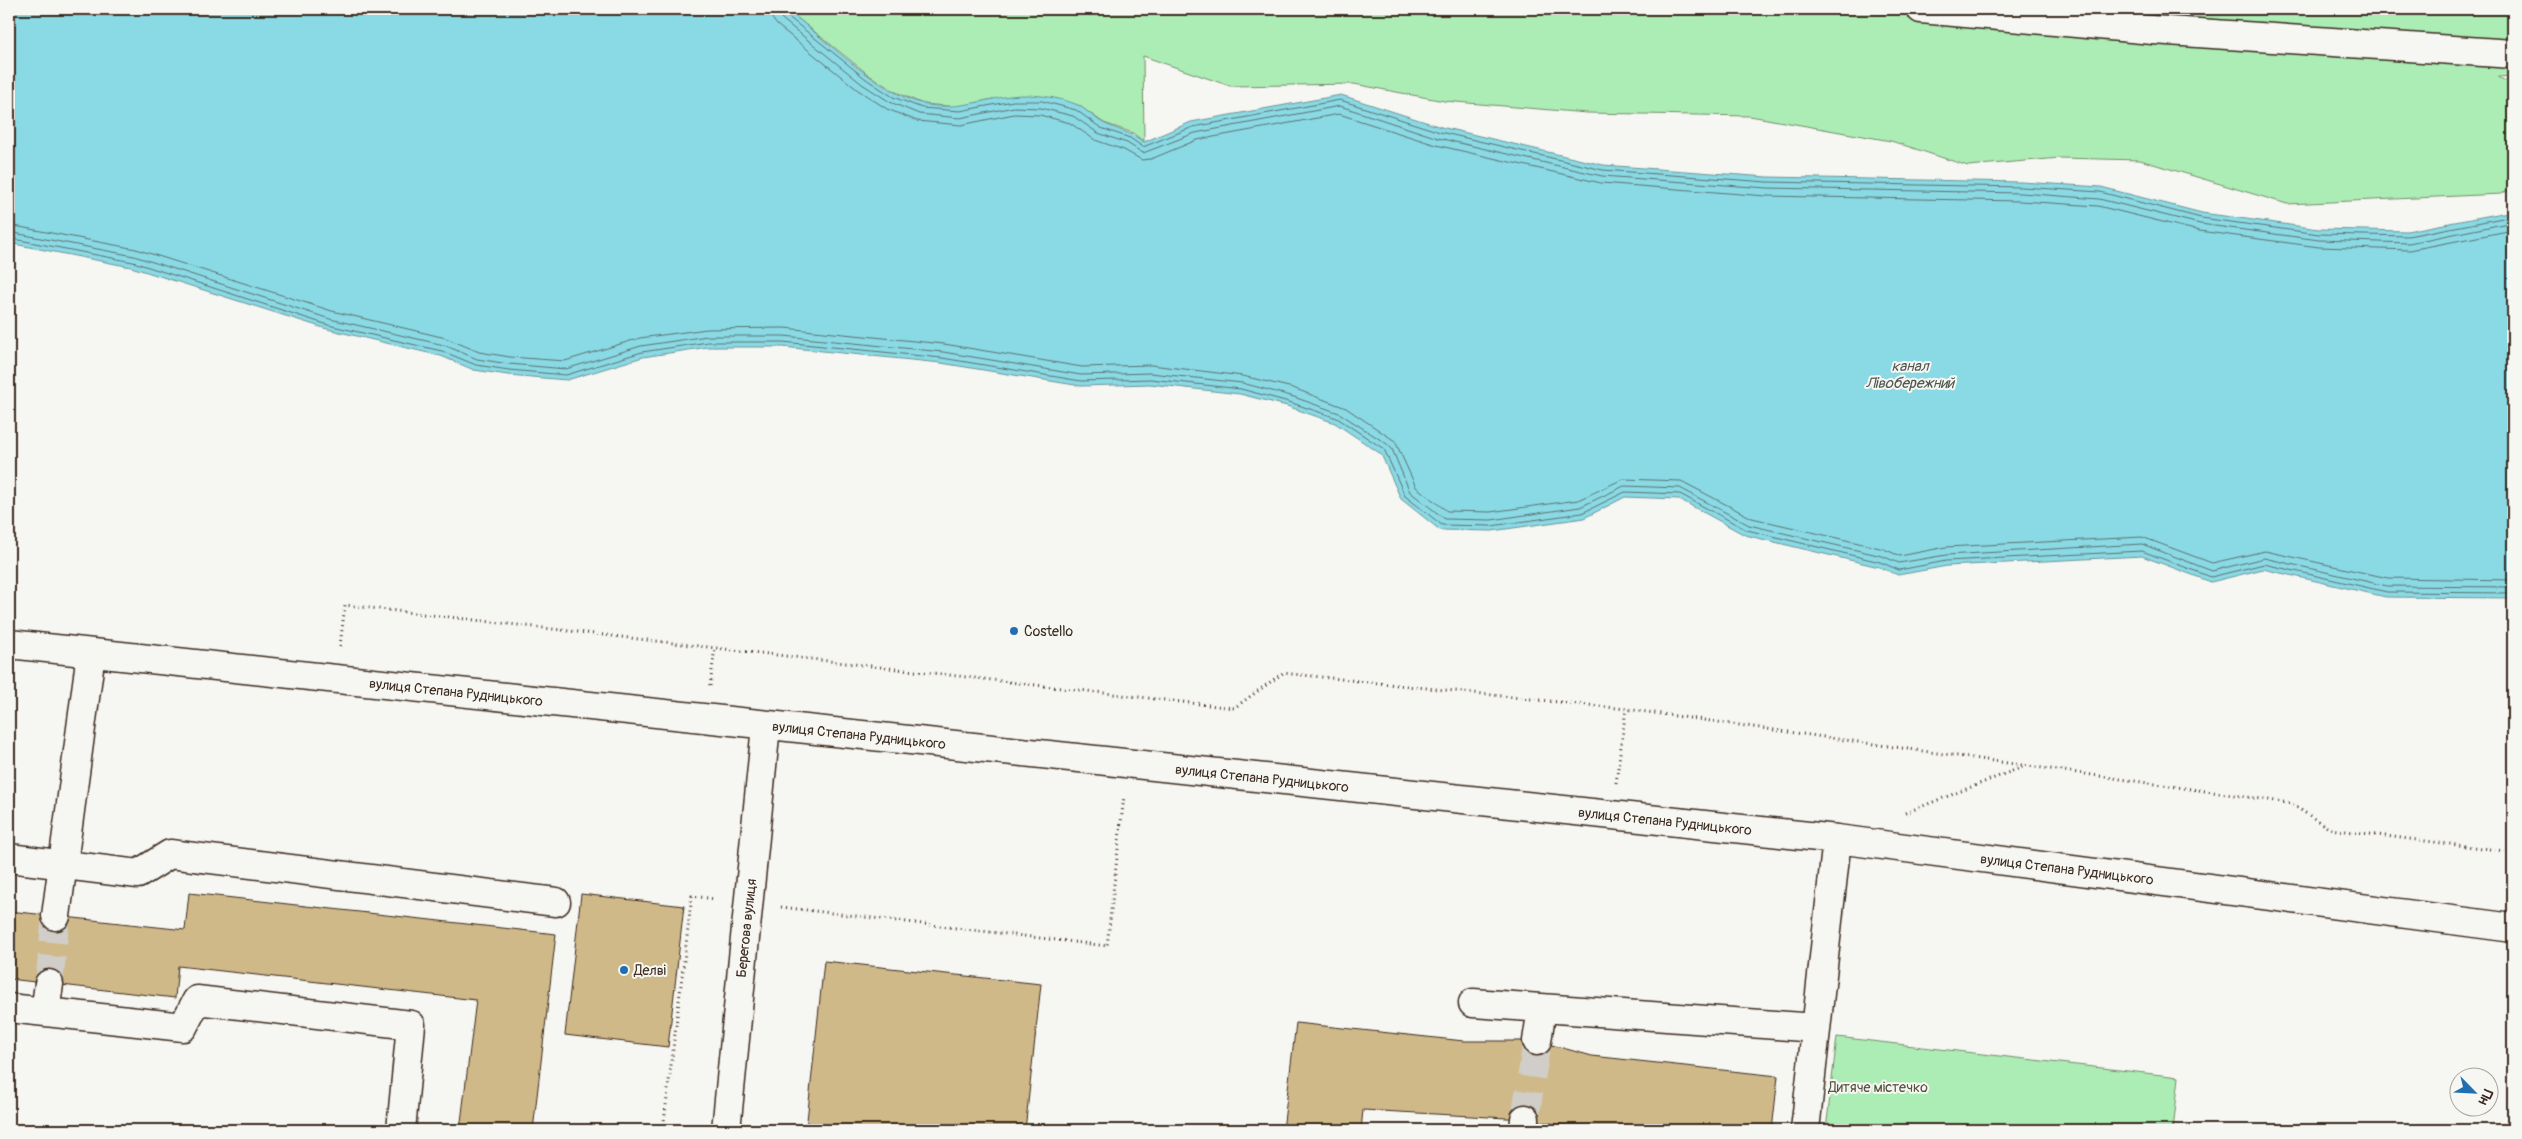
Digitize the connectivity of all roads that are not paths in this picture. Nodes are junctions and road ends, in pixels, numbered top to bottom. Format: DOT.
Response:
graph roads {
  1 [pos="1921,9"];
  2 [pos="2513,54"];
  3 [pos="9,644"];
  4 [pos="91,653"];
  5 [pos="766,726"];
  6 [pos="1837,839"];
  7 [pos="9,858"];
  8 [pos="64,865"];
  9 [pos="556,902"];
  10 [pos="56,916"];
  11 [pos="2513,928"];
  12 [pos="49,984"];
  13 [pos="1472,1002"];
  14 [pos="9,1008"];
  15 [pos="1542,1008"];
  16 [pos="45,1012"];
  17 [pos="1816,1028"];
  18 [pos="1537,1041"];
  19 [pos="401,1130"];
  20 [pos="726,1130"];
  21 [pos="1805,1130"];
  1 -- 2 [label="street"];
  3 -- 4 [label="street, вулиця Степана Рудницького"];
  4 -- 5 [label="street, вулиця Степана Рудницького"];
  4 -- 8 [label="street"];
  5 -- 6 [label="street, вулиця Степана Рудницького"];
  5 -- 20 [label="street, Берегова вулиця"];
  6 -- 11 [label="street, вулиця Степана Рудницького"];
  6 -- 17 [label="street"];
  7 -- 8 [label="street"];
  8 -- 9 [label="street"];
  8 -- 10 [label="street"];
  12 -- 16 [label="street"];
  13 -- 15 [label="street"];
  14 -- 16 [label="street"];
  15 -- 17 [label="street"];
  15 -- 18 [label="street"];
  16 -- 19 [label="street"];
  17 -- 21 [label="street"];
}
